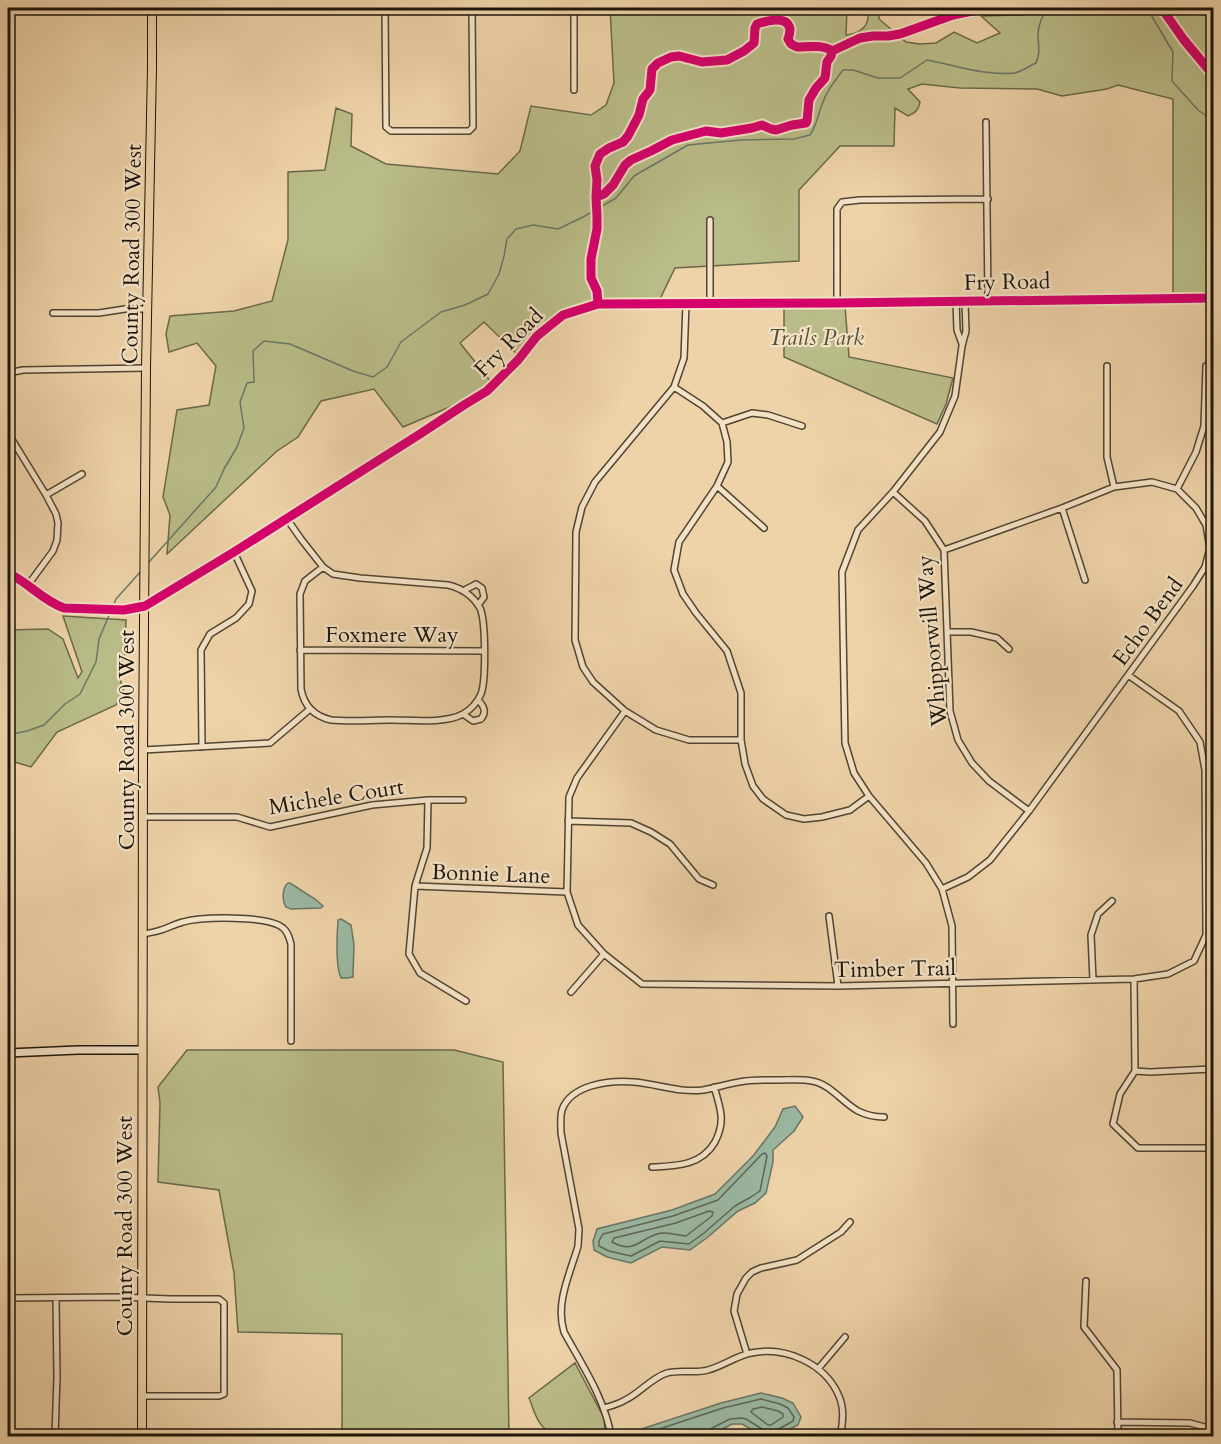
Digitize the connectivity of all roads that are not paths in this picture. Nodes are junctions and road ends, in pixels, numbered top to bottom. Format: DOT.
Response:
graph roads {
  1 [pos="152,8"];
  2 [pos="385,8"];
  3 [pos="472,8"];
  4 [pos="574,8"];
  5 [pos="574,90"];
  6 [pos="986,122"];
  7 [pos="988,199"];
  8 [pos="710,220"];
  9 [pos="1214,298"];
  10 [pos="988,301"];
  11 [pos="956,302"];
  12 [pos="965,302"];
  13 [pos="837,303"];
  14 [pos="686,304"];
  15 [pos="710,304"];
  16 [pos="147,309"];
  17 [pos="53,314"];
  18 [pos="962,346"];
  19 [pos="1107,366"];
  20 [pos="1206,366"];
  21 [pos="146,368"];
  22 [pos="8,374"];
  23 [pos="674,387"];
  24 [pos="722,423"];
  25 [pos="802,426"];
  26 [pos="8,433"];
  27 [pos="82,474"];
  28 [pos="717,486"];
  29 [pos="1114,487"];
  30 [pos="1177,489"];
  31 [pos="893,492"];
  32 [pos="46,495"];
  33 [pos="1062,508"];
  34 [pos="287,519"];
  35 [pos="764,528"];
  36 [pos="944,550"];
  37 [pos="234,552"];
  38 [pos="323,567"];
  39 [pos="8,573"];
  40 [pos="1085,580"];
  41 [pos="28,585"];
  42 [pos="463,591"];
  43 [pos="478,605"];
  44 [pos="145,606"];
  45 [pos="947,632"];
  46 [pos="1009,649"];
  47 [pos="300,650"];
  48 [pos="484,651"];
  49 [pos="1128,675"];
  50 [pos="478,700"];
  51 [pos="310,709"];
  52 [pos="625,711"];
  53 [pos="463,714"];
  54 [pos="741,740"];
  55 [pos="202,747"];
  56 [pos="143,750"];
  57 [pos="868,796"];
  58 [pos="428,800"];
  59 [pos="463,800"];
  60 [pos="1029,811"];
  61 [pos="144,817"];
  62 [pos="568,821"];
  63 [pos="1206,871"];
  64 [pos="1213,871"];
  65 [pos="713,885"];
  66 [pos="415,886"];
  67 [pos="942,889"];
  68 [pos="567,892"];
  69 [pos="1112,901"];
  70 [pos="829,916"];
  71 [pos="143,934"];
  72 [pos="604,954"];
  73 [pos="1134,979"];
  74 [pos="1093,980"];
  75 [pos="952,983"];
  76 [pos="838,986"];
  77 [pos="572,992"];
  78 [pos="466,1001"];
  79 [pos="953,1024"];
  80 [pos="291,1041"];
  81 [pos="142,1050"];
  82 [pos="8,1053"];
  83 [pos="1211,1069"];
  84 [pos="1135,1071"];
  85 [pos="714,1087"];
  86 [pos="885,1117"];
  87 [pos="1214,1148"];
  88 [pos="652,1167"];
  89 [pos="850,1222"];
  90 [pos="1086,1281"];
  91 [pos="8,1298"];
  92 [pos="56,1298"];
  93 [pos="142,1298"];
  94 [pos="845,1337"];
  95 [pos="747,1354"];
  96 [pos="818,1369"];
  97 [pos="141,1396"];
  98 [pos="604,1408"];
  99 [pos="1118,1422"];
  100 [pos="1212,1429"];
  101 [pos="55,1437"];
  102 [pos="142,1437"];
  103 [pos="611,1437"];
  104 [pos="840,1437"];
  105 [pos="1118,1437"];
  1 -- 16 [label="main road, County Road 300 West"];
  2 -- 3 [label="street"];
  4 -- 5 [label="street"];
  6 -- 7 [label="street"];
  7 -- 10 [label="street"];
  7 -- 13 [label="street"];
  8 -- 15 [label="street"];
  9 -- 10 [label="street, Fry Road"];
  10 -- 12 [label="street, Fry Road"];
  11 -- 12 [label="street, Fry Road"];
  11 -- 13 [label="street, Fry Road"];
  11 -- 18 [label="street"];
  12 -- 18 [label="street"];
  13 -- 15 [label="street, Fry Road"];
  14 -- 15 [label="street, Fry Road"];
  14 -- 23 [label="street"];
  14 -- 34 [label="street, Fry Road"];
  16 -- 17 [label="street"];
  16 -- 21 [label="main road, County Road 300 West"];
  18 -- 31 [label="street"];
  19 -- 29 [label="street"];
  20 -- 30 [label="street"];
  21 -- 22 [label="street"];
  21 -- 44 [label="main road, County Road 300 West"];
  23 -- 24 [label="street"];
  23 -- 52 [label="street"];
  24 -- 25 [label="street"];
  24 -- 28 [label="street"];
  26 -- 32 [label="street"];
  27 -- 32 [label="street"];
  28 -- 35 [label="street"];
  28 -- 54 [label="street"];
  29 -- 30 [label="street"];
  29 -- 33 [label="street"];
  30 -- 49 [label="street, Echo Bend"];
  31 -- 36 [label="street, Whipporwill Way"];
  31 -- 57 [label="street"];
  32 -- 41 [label="street"];
  33 -- 36 [label="street"];
  33 -- 40 [label="street"];
  34 -- 37 [label="street, Fry Road"];
  34 -- 38 [label="street"];
  36 -- 45 [label="street, Whipporwill Way"];
  37 -- 44 [label="street, Fry Road"];
  37 -- 55 [label="street"];
  38 -- 42 [label="street"];
  38 -- 47 [label="street"];
  39 -- 41 [label="street, Fry Road"];
  41 -- 44 [label="street, Fry Road"];
  42 -- 43 [label="street"];
  42 -- 43 [label="street"];
  43 -- 48 [label="street"];
  44 -- 56 [label="main road, County Road 300 West"];
  45 -- 46 [label="street"];
  45 -- 60 [label="street, Whipporwill Way"];
  47 -- 48 [label="street, Foxmere Way"];
  47 -- 51 [label="street"];
  48 -- 50 [label="street"];
  49 -- 60 [label="street, Echo Bend"];
  49 -- 63 [label="street"];
  50 -- 53 [label="street"];
  50 -- 53 [label="street"];
  51 -- 53 [label="street"];
  51 -- 55 [label="street"];
  52 -- 54 [label="street"];
  52 -- 62 [label="street, Timber Trail"];
  54 -- 57 [label="street"];
  55 -- 56 [label="street"];
  56 -- 61 [label="main road, County Road 300 West"];
  57 -- 67 [label="street"];
  58 -- 59 [label="street, Michele Court"];
  58 -- 61 [label="street, Michele Court"];
  58 -- 66 [label="street"];
  60 -- 67 [label="street, Echo Bend"];
  61 -- 71 [label="main road, County Road 300 West"];
  62 -- 65 [label="street"];
  62 -- 68 [label="street, Timber Trail"];
  63 -- 64 [label="street"];
  63 -- 73 [label="street, Timber Trail"];
  66 -- 68 [label="street, Bonnie Lane"];
  66 -- 78 [label="street"];
  67 -- 75 [label="street"];
  68 -- 72 [label="street, Timber Trail"];
  69 -- 74 [label="street"];
  70 -- 76 [label="street"];
  71 -- 80 [label="street"];
  71 -- 81 [label="main road, County Road 300 West"];
  72 -- 76 [label="street, Timber Trail"];
  72 -- 77 [label="street"];
  73 -- 74 [label="street, Timber Trail"];
  73 -- 84 [label="street"];
  74 -- 75 [label="street, Timber Trail"];
  75 -- 76 [label="street, Timber Trail"];
  75 -- 79 [label="street"];
  81 -- 82 [label="street"];
  81 -- 93 [label="main road, County Road 300 West"];
  83 -- 84 [label="street"];
  84 -- 87 [label="street"];
  85 -- 86 [label="street"];
  85 -- 88 [label="street"];
  85 -- 98 [label="street"];
  89 -- 95 [label="street"];
  90 -- 99 [label="street"];
  91 -- 92 [label="street"];
  92 -- 93 [label="street"];
  92 -- 101 [label="street"];
  93 -- 97 [label="main road, County Road 300 West"];
  93 -- 97 [label="street"];
  94 -- 96 [label="street"];
  95 -- 96 [label="street"];
  95 -- 98 [label="street"];
  96 -- 104 [label="street"];
  97 -- 102 [label="main road, County Road 300 West"];
  98 -- 103 [label="street"];
  99 -- 100 [label="street"];
  99 -- 105 [label="street"];
}
